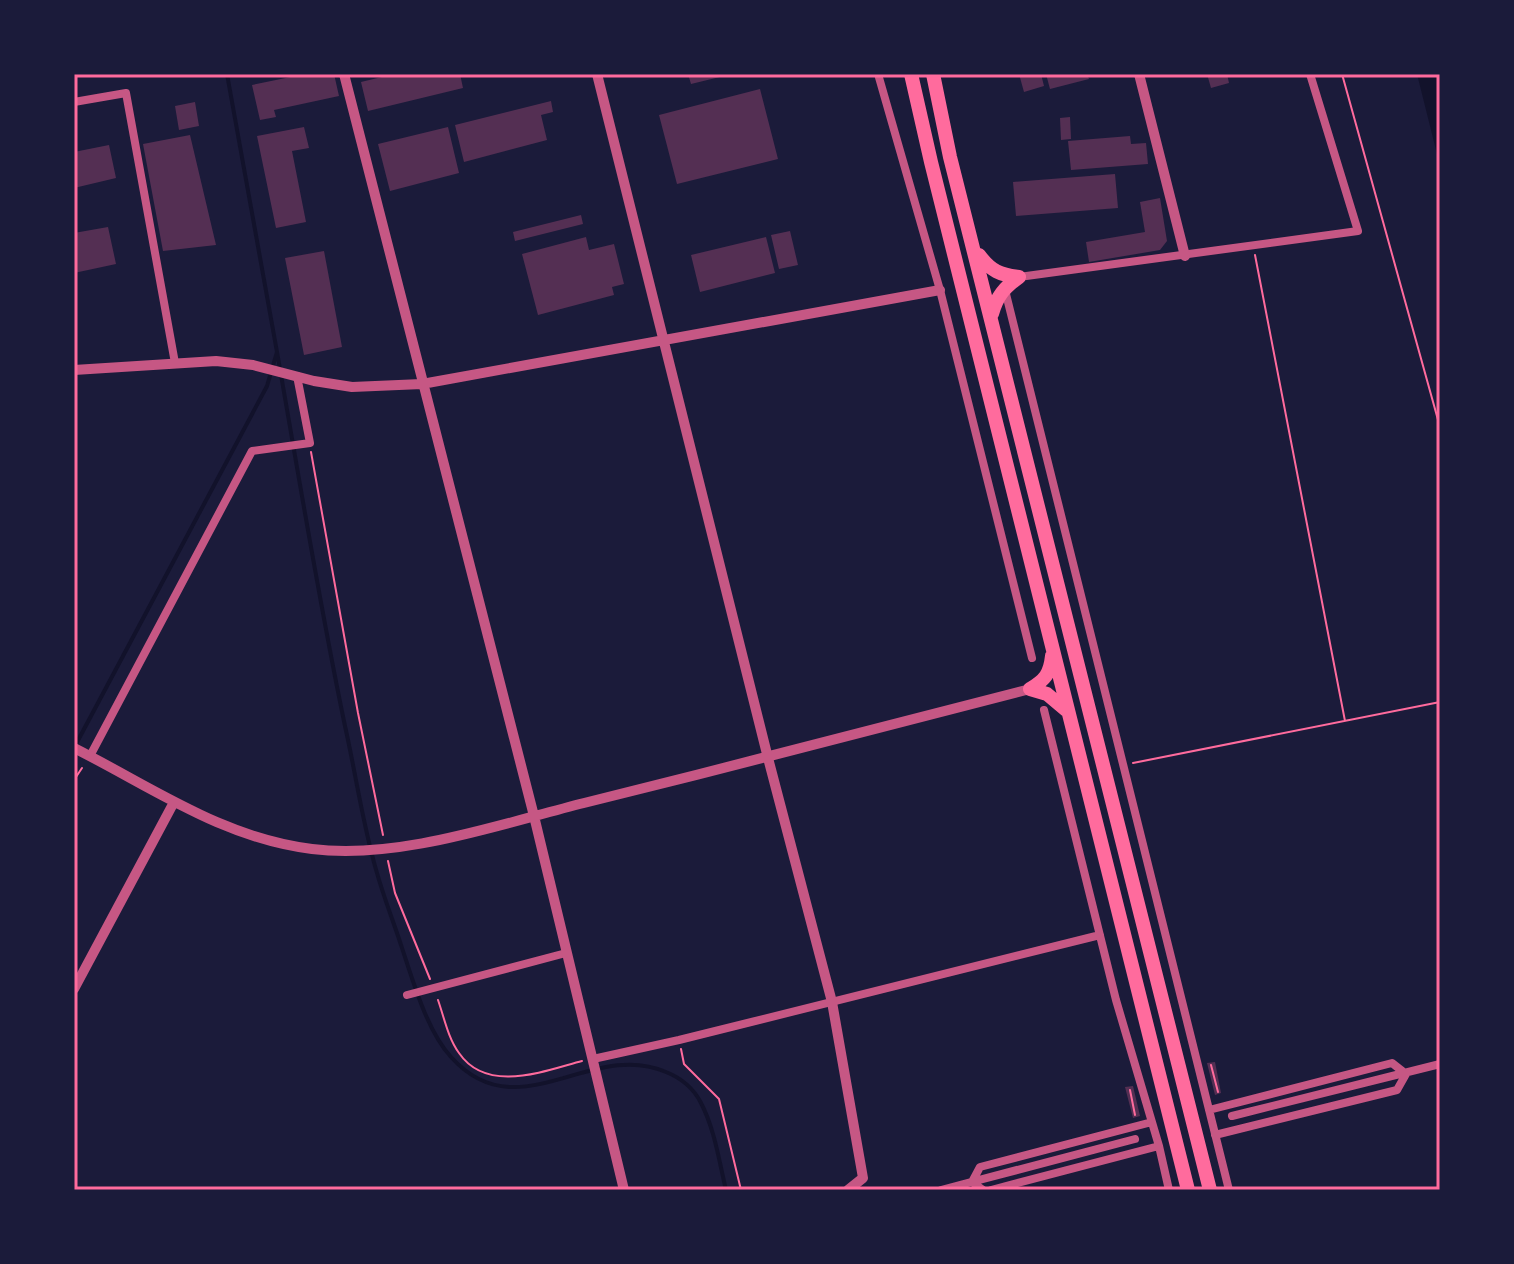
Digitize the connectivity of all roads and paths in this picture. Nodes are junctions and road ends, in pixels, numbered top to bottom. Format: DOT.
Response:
graph roads {
  1 [pos="344,74"];
  2 [pos="597,74"];
  3 [pos="878,74"];
  4 [pos="911,74"];
  5 [pos="933,74"];
  6 [pos="1139,74"];
  7 [pos="1310,74"];
  8 [pos="1342,74"];
  9 [pos="74,102"];
  10 [pos="1253,246"];
  11 [pos="974,248"];
  12 [pos="1185,256"];
  13 [pos="1019,277"];
  14 [pos="1004,288"];
  15 [pos="940,290"];
  16 [pos="991,317"];
  17 [pos="663,340"];
  18 [pos="175,363"];
  19 [pos="74,370"];
  20 [pos="292,374"];
  21 [pos="422,384"];
  22 [pos="1440,427"];
  23 [pos="310,443"];
  24 [pos="1053,652"];
  25 [pos="1032,658"];
  26 [pos="1030,689"];
  27 [pos="1440,702"];
  28 [pos="1044,710"];
  29 [pos="1069,714"];
  30 [pos="1345,721"];
  31 [pos="81,751"];
  32 [pos="768,758"];
  33 [pos="1124,765"];
  34 [pos="74,780"];
  35 [pos="173,804"];
  36 [pos="534,816"];
  37 [pos="386,850"];
  38 [pos="1100,935"];
  39 [pos="566,953"];
  40 [pos="74,989"];
  41 [pos="433,989"];
  42 [pos="407,995"];
  43 [pos="832,1002"];
  44 [pos="679,1040"];
  45 [pos="593,1059"];
  46 [pos="1440,1064"];
  47 [pos="1211,1065"];
  48 [pos="1406,1074"];
  49 [pos="1130,1089"];
  50 [pos="1218,1092"];
  51 [pos="1209,1110"];
  52 [pos="1136,1116"];
  53 [pos="1232,1116"];
  54 [pos="1152,1122"];
  55 [pos="1215,1135"];
  56 [pos="1135,1139"];
  57 [pos="1159,1146"];
  58 [pos="972,1182"];
  59 [pos="624,1190"];
  60 [pos="741,1190"];
  61 [pos="848,1190"];
  62 [pos="941,1190"];
  63 [pos="983,1190"];
  64 [pos="991,1190"];
  65 [pos="1169,1190"];
  66 [pos="1188,1190"];
  67 [pos="1210,1190"];
  68 [pos="1229,1190"];
  1 -- 21 [label="street"];
  2 -- 17 [label="street"];
  3 -- 15 [label="street"];
  4 -- 24 [label="highway"];
  5 -- 11 [label="highway"];
  6 -- 12 [label="street"];
  7 -- 10 [label="street"];
  8 -- 22 [label="path"];
  9 -- 18 [label="street"];
  10 -- 12 [label="street"];
  10 -- 30 [label="path"];
  11 -- 13 [label="highway"];
  11 -- 16 [label="highway"];
  12 -- 13 [label="street"];
  13 -- 14 [label="highway"];
  14 -- 16 [label="highway"];
  14 -- 33 [label="street"];
  15 -- 17 [label="street"];
  15 -- 25 [label="street"];
  16 -- 67 [label="highway"];
  17 -- 21 [label="street"];
  17 -- 32 [label="street"];
  18 -- 19 [label="street"];
  18 -- 20 [label="street"];
  20 -- 21 [label="street"];
  20 -- 23 [label="street"];
  21 -- 36 [label="street"];
  23 -- 31 [label="street"];
  23 -- 37 [label="path"];
  24 -- 26 [label="highway"];
  24 -- 29 [label="highway"];
  26 -- 29 [label="highway"];
  26 -- 32 [label="street"];
  27 -- 30 [label="path"];
  28 -- 38 [label="street"];
  29 -- 66 [label="highway"];
  30 -- 33 [label="path"];
  31 -- 34 [label="path"];
  31 -- 35 [label="street"];
  32 -- 36 [label="street"];
  32 -- 43 [label="street"];
  33 -- 51 [label="street"];
  35 -- 37 [label="street"];
  35 -- 40 [label="street"];
  36 -- 37 [label="street"];
  36 -- 39 [label="street"];
  37 -- 41 [label="path"];
  38 -- 43 [label="street"];
  38 -- 54 [label="street"];
  39 -- 41 [label="street"];
  39 -- 45 [label="street"];
  41 -- 42 [label="street"];
  41 -- 45 [label="path"];
  43 -- 44 [label="street"];
  43 -- 61 [label="street"];
  44 -- 45 [label="street"];
  44 -- 60 [label="path"];
  45 -- 59 [label="street"];
  46 -- 48 [label="street"];
  47 -- 50 [label="path"];
  48 -- 51 [label="street"];
  48 -- 53 [label="street"];
  48 -- 55 [label="street"];
  49 -- 52 [label="path"];
  51 -- 55 [label="street"];
  54 -- 57 [label="street"];
  54 -- 58 [label="street"];
  55 -- 68 [label="street"];
  56 -- 58 [label="street"];
  57 -- 64 [label="street"];
  57 -- 65 [label="street"];
  58 -- 62 [label="street"];
  58 -- 63 [label="street"];
}
